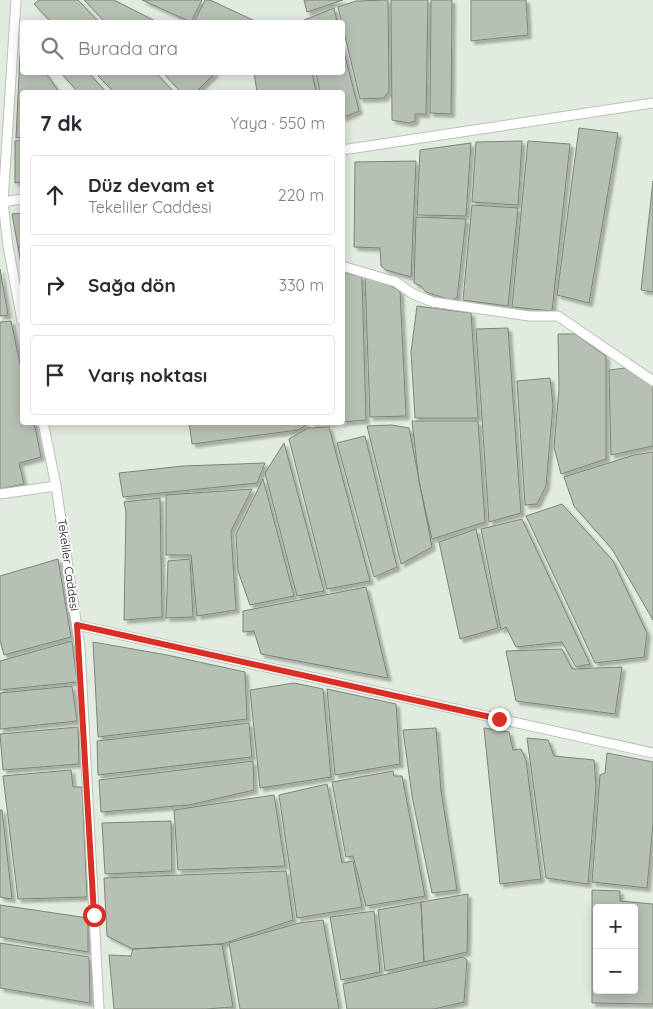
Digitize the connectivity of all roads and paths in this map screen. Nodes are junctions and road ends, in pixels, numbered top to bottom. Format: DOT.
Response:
graph roads {
  1 [pos="16,0"];
  2 [pos="653,103"];
  3 [pos="345,150"];
  4 [pos="20,199"];
  5 [pos="3,202"];
  6 [pos="345,267"];
  7 [pos="20,310"];
  8 [pos="653,381"];
  9 [pos="44,425"];
  10 [pos="56,486"];
  11 [pos="0,494"];
  12 [pos="77,625"];
  13 [pos="653,754"];
  14 [pos="99,1009"];
  1 -- 5 [label="street"];
  2 -- 3 [label="street"];
  4 -- 5 [label="street"];
  5 -- 7 [label="street"];
  6 -- 8 [label="street"];
  9 -- 10 [label="street, Tekeliler Caddesi"];
  10 -- 11 [label="street"];
  10 -- 12 [label="street, Tekeliler Caddesi"];
  12 -- 13 [label="street"];
  12 -- 14 [label="street, Tekeliler Caddesi"];
}
